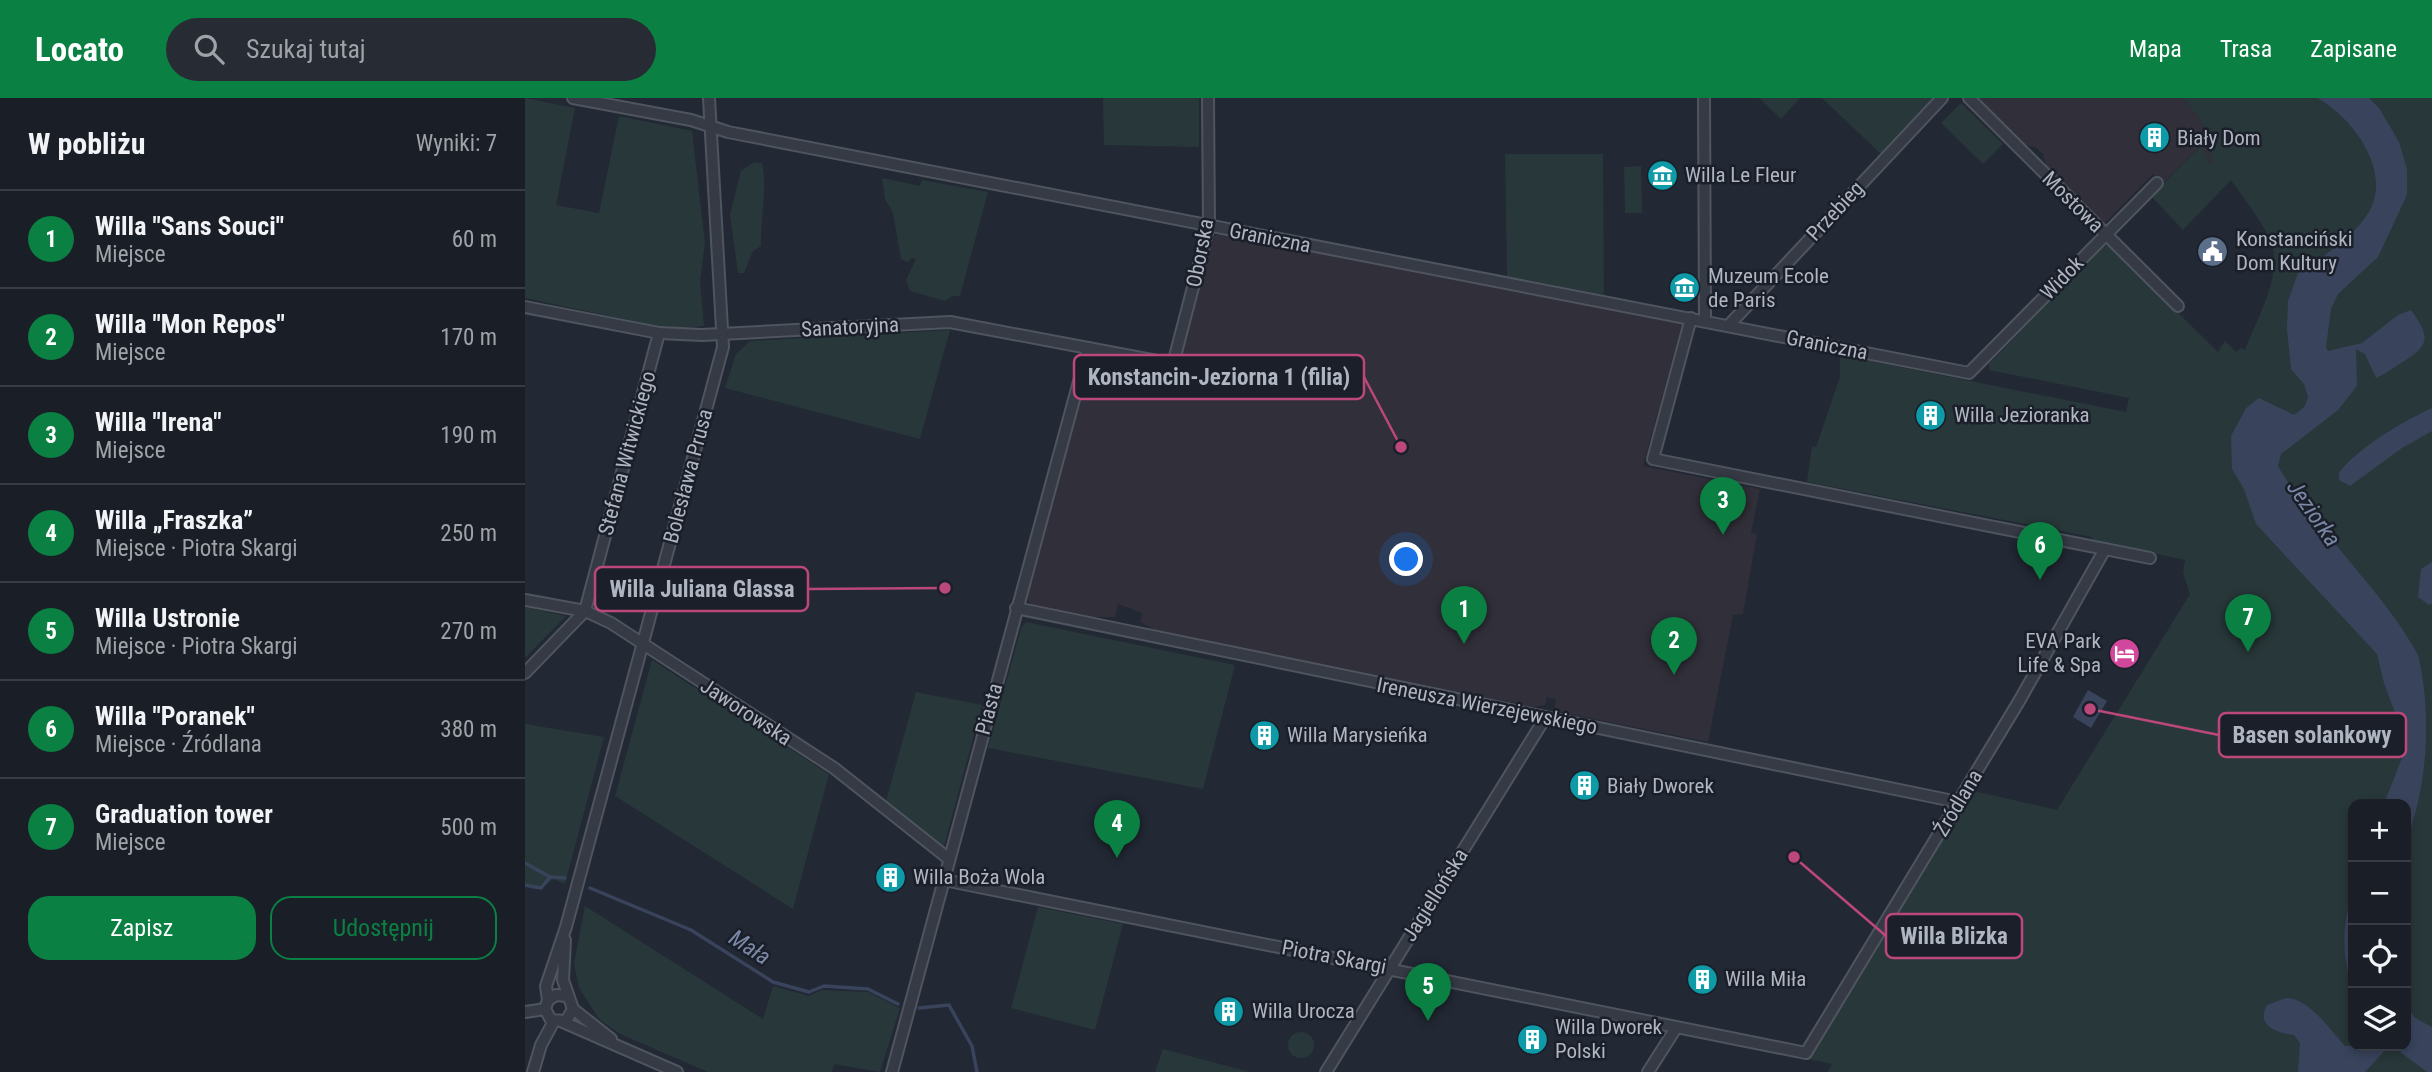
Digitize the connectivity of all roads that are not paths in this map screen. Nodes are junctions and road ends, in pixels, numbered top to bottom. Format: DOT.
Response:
graph roads {
  1 [pos="573,98"];
  2 [pos="709,98"];
  3 [pos="1208,98"];
  4 [pos="1704,98"];
  5 [pos="1942,98"];
  6 [pos="1969,98"];
  7 [pos="709,127"];
  8 [pos="2157,183"];
  9 [pos="1209,226"];
  10 [pos="2105,234"];
  11 [pos="2178,306"];
  12 [pos="525,307"];
  13 [pos="1691,318"];
  14 [pos="1705,320"];
  15 [pos="1729,325"];
  16 [pos="659,332"];
  17 [pos="724,334"];
  18 [pos="1088,348"];
  19 [pos="1173,364"];
  20 [pos="1969,373"];
  21 [pos="2105,550"];
  22 [pos="2150,558"];
  23 [pos="525,600"];
  24 [pos="1016,608"];
  25 [pos="585,611"];
  26 [pos="642,646"];
  27 [pos="525,673"];
  28 [pos="1545,718"];
  29 [pos="1958,802"];
  30 [pos="949,859"];
  31 [pos="944,880"];
  32 [pos="566,927"];
  33 [pos="1389,968"];
  34 [pos="567,996"];
  35 [pos="547,1004"];
  36 [pos="573,1009"];
  37 [pos="525,1012"];
  38 [pos="558,1022"];
  39 [pos="1676,1028"];
  40 [pos="625,1049"];
  41 [pos="1806,1053"];
  42 [pos="533,1072"];
  43 [pos="677,1072"];
  44 [pos="892,1072"];
  45 [pos="1326,1072"];
  46 [pos="1648,1072"];
  1 -- 7 [label="street, Graniczna"];
  2 -- 7 [label="street, Bolesława Prusa"];
  3 -- 9 [label="street, Oborska"];
  4 -- 14 [label="street"];
  5 -- 15 [label="street, Przebieg"];
  6 -- 10 [label="street, Mostowa"];
  7 -- 9 [label="street, Graniczna"];
  7 -- 17 [label="street, Bolesława Prusa"];
  8 -- 10 [label="street, Widok"];
  9 -- 13 [label="street, Graniczna"];
  9 -- 19 [label="street, Oborska"];
  10 -- 11 [label="street, Mostowa"];
  10 -- 20 [label="street, Widok"];
  12 -- 16 [label="street, Sanatoryjna"];
  13 -- 14 [label="street, Graniczna"];
  13 -- 21 [label="street"];
  14 -- 15 [label="street, Graniczna"];
  15 -- 20 [label="street, Graniczna"];
  16 -- 17 [label="street, Sanatoryjna"];
  16 -- 25 [label="street, Stefana Witwickiego"];
  17 -- 18 [label="street, Sanatoryjna"];
  17 -- 26 [label="street, Bolesława Prusa"];
  18 -- 19 [label="street, Sanatoryjna"];
  18 -- 24 [label="street, Piasta"];
  21 -- 22 [label="street"];
  21 -- 29 [label="street, Źródlana"];
  23 -- 25 [label="street, Jaworowska"];
  24 -- 28 [label="street, Ireneusza Wierzejewskiego"];
  24 -- 30 [label="street, Piasta"];
  25 -- 26 [label="street, Jaworowska"];
  25 -- 27 [label="street, Stefana Witwickiego"];
  26 -- 30 [label="street, Jaworowska"];
  26 -- 32 [label="street, Bolesława Prusa"];
  28 -- 29 [label="street, Ireneusza Wierzejewskiego"];
  28 -- 33 [label="street, Jagiellońska"];
  29 -- 41 [label="street, Źródlana"];
  30 -- 31 [label="street, Piasta"];
  31 -- 33 [label="street, Piotra Skargi"];
  31 -- 44 [label="street, Piasta"];
  32 -- 34 [label="street, Bolesława Prusa"];
  32 -- 35 [label="street, Bolesława Prusa"];
  33 -- 39 [label="street, Piotra Skargi"];
  33 -- 45 [label="street, Jagiellońska"];
  34 -- 35 [label="street"];
  34 -- 36 [label="street"];
  35 -- 37 [label="street"];
  35 -- 38 [label="street"];
  36 -- 38 [label="street"];
  36 -- 40 [label="street"];
  38 -- 40 [label="street"];
  38 -- 42 [label="street"];
  39 -- 41 [label="street, Piotra Skargi"];
  39 -- 46 [label="street"];
  40 -- 43 [label="street"];
}
